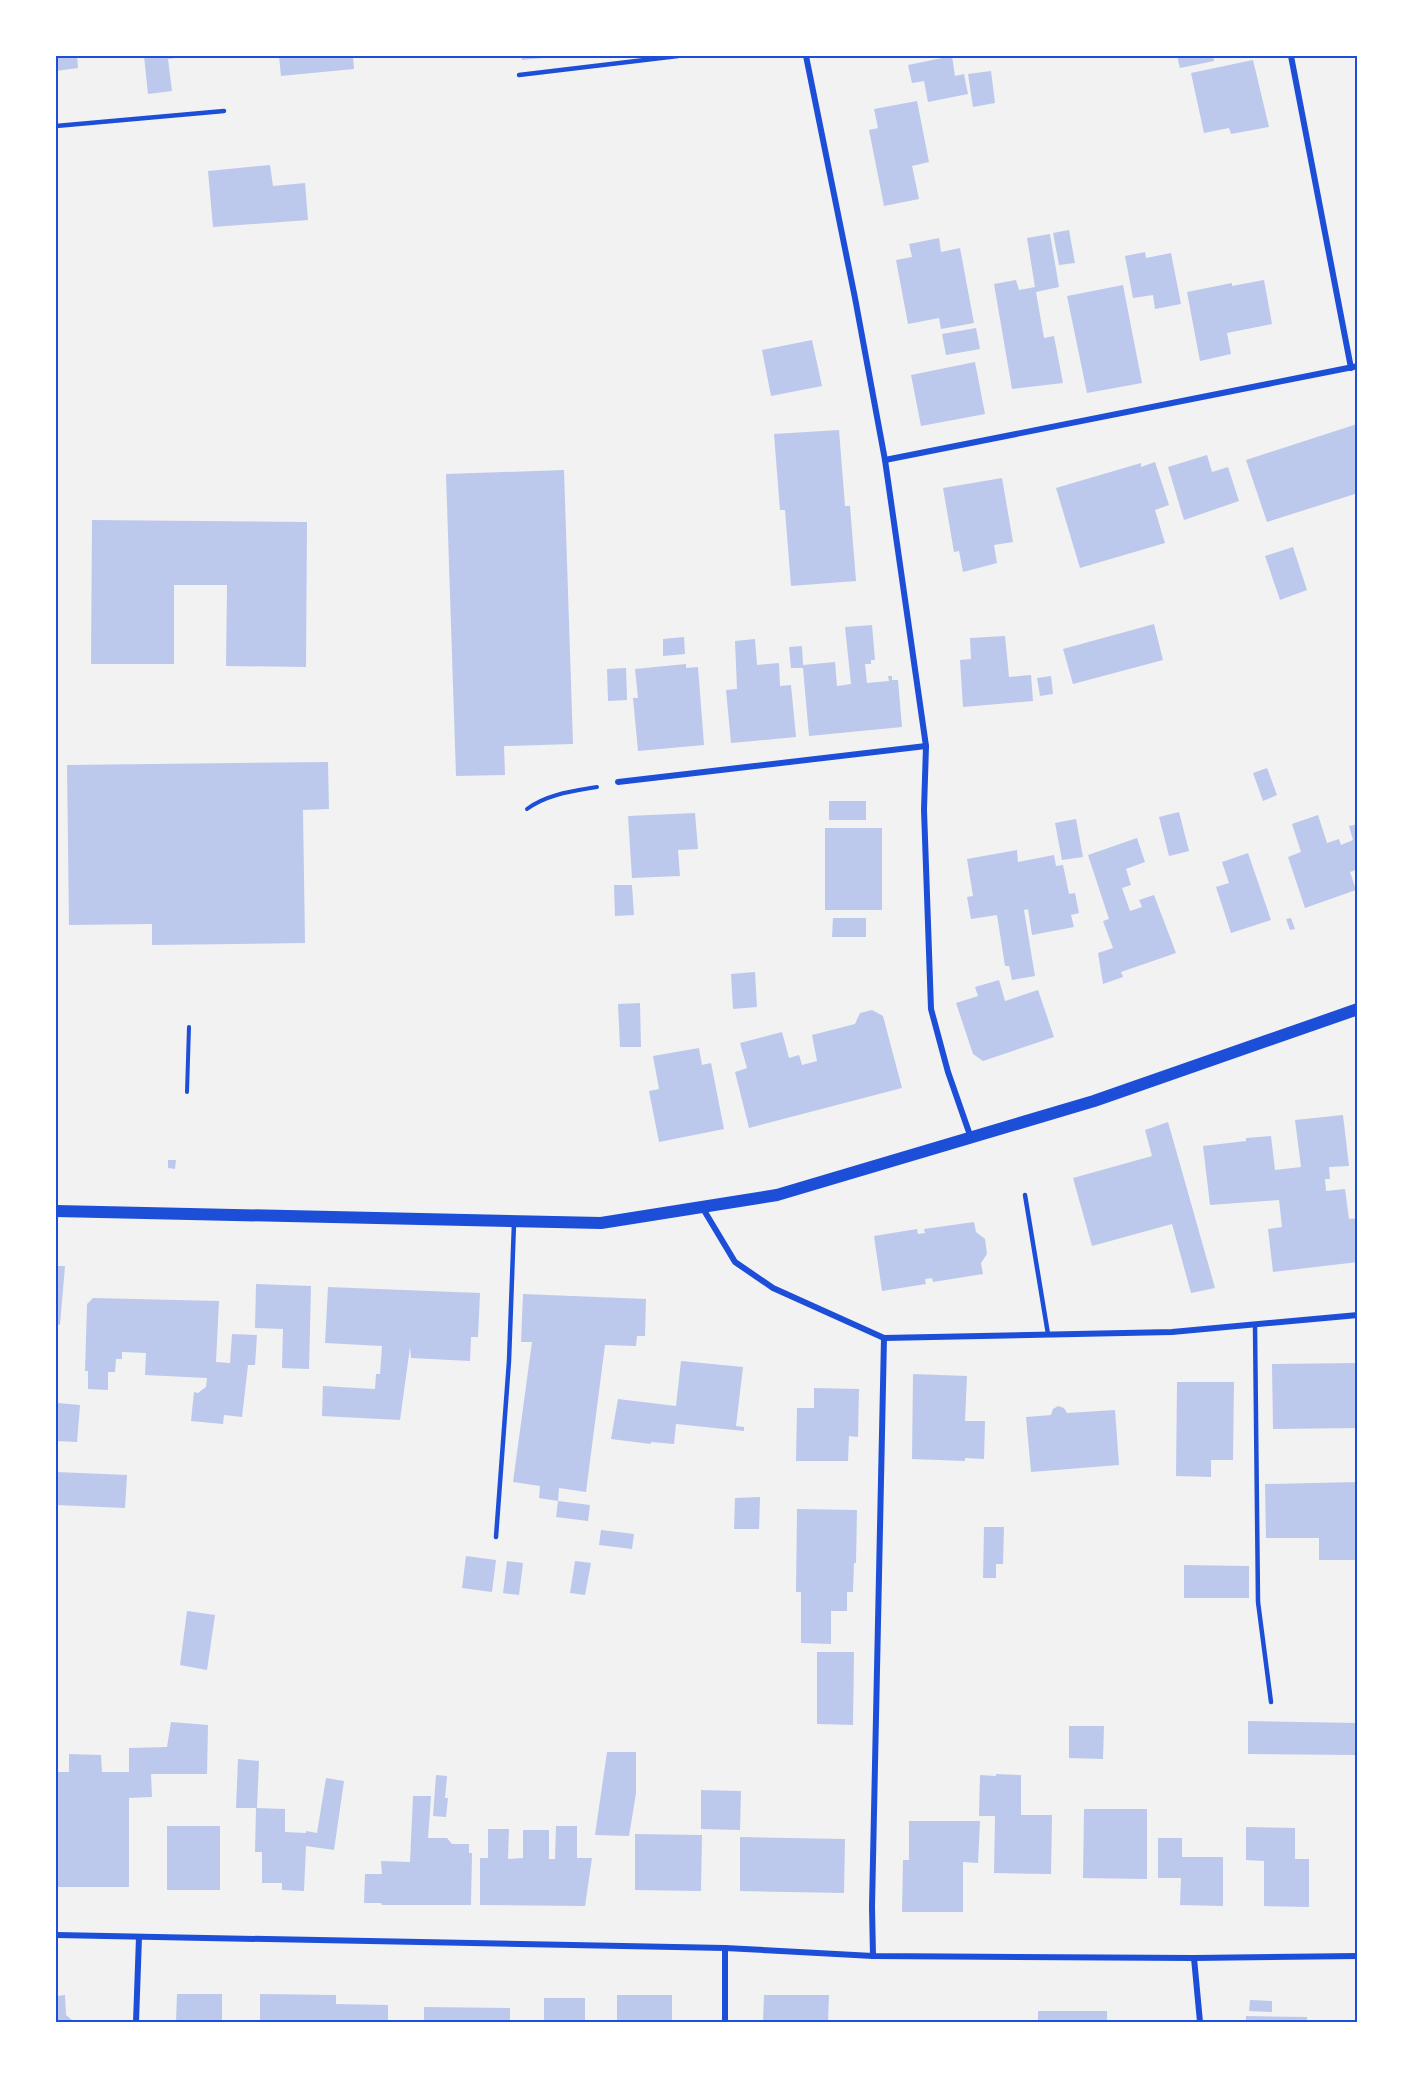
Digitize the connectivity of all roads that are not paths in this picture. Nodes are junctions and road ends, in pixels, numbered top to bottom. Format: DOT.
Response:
graph roads {
  1 [pos="678,56"];
  2 [pos="806,56"];
  3 [pos="1291,56"];
  4 [pos="519,75"];
  5 [pos="224,111"];
  6 [pos="56,126"];
  7 [pos="1354,367"];
  8 [pos="885,460"];
  9 [pos="926,746"];
  10 [pos="618,782"];
  11 [pos="1358,1009"];
  12 [pos="970,1138"];
  13 [pos="1024,1195"];
  14 [pos="702,1207"];
  15 [pos="56,1211"];
  16 [pos="514,1220"];
  17 [pos="1358,1315"];
  18 [pos="1255,1324"];
  19 [pos="1048,1334"];
  20 [pos="884,1338"];
  21 [pos="496,1537"];
  22 [pos="1271,1702"];
  23 [pos="56,1935"];
  24 [pos="139,1937"];
  25 [pos="725,1948"];
  26 [pos="873,1956"];
  27 [pos="1358,1956"];
  28 [pos="1194,1958"];
  29 [pos="136,2022"];
  30 [pos="725,2022"];
  31 [pos="1200,2022"];
  1 -- 4 [label="lane"];
  2 -- 8 [label="street"];
  3 -- 7 [label="street"];
  5 -- 6 [label="lane"];
  7 -- 8 [label="street"];
  8 -- 9 [label="street"];
  9 -- 10 [label="street"];
  9 -- 12 [label="street"];
  11 -- 12 [label="main road"];
  12 -- 14 [label="main road"];
  13 -- 19 [label="lane"];
  14 -- 16 [label="main road"];
  14 -- 20 [label="street"];
  15 -- 16 [label="main road"];
  16 -- 21 [label="lane"];
  17 -- 18 [label="street"];
  18 -- 19 [label="street"];
  18 -- 22 [label="lane"];
  19 -- 20 [label="street"];
  20 -- 26 [label="street"];
  23 -- 24 [label="street"];
  24 -- 25 [label="street"];
  24 -- 29 [label="street"];
  25 -- 26 [label="street"];
  25 -- 30 [label="street"];
  26 -- 28 [label="street"];
  27 -- 28 [label="street"];
  28 -- 31 [label="street"];
}
